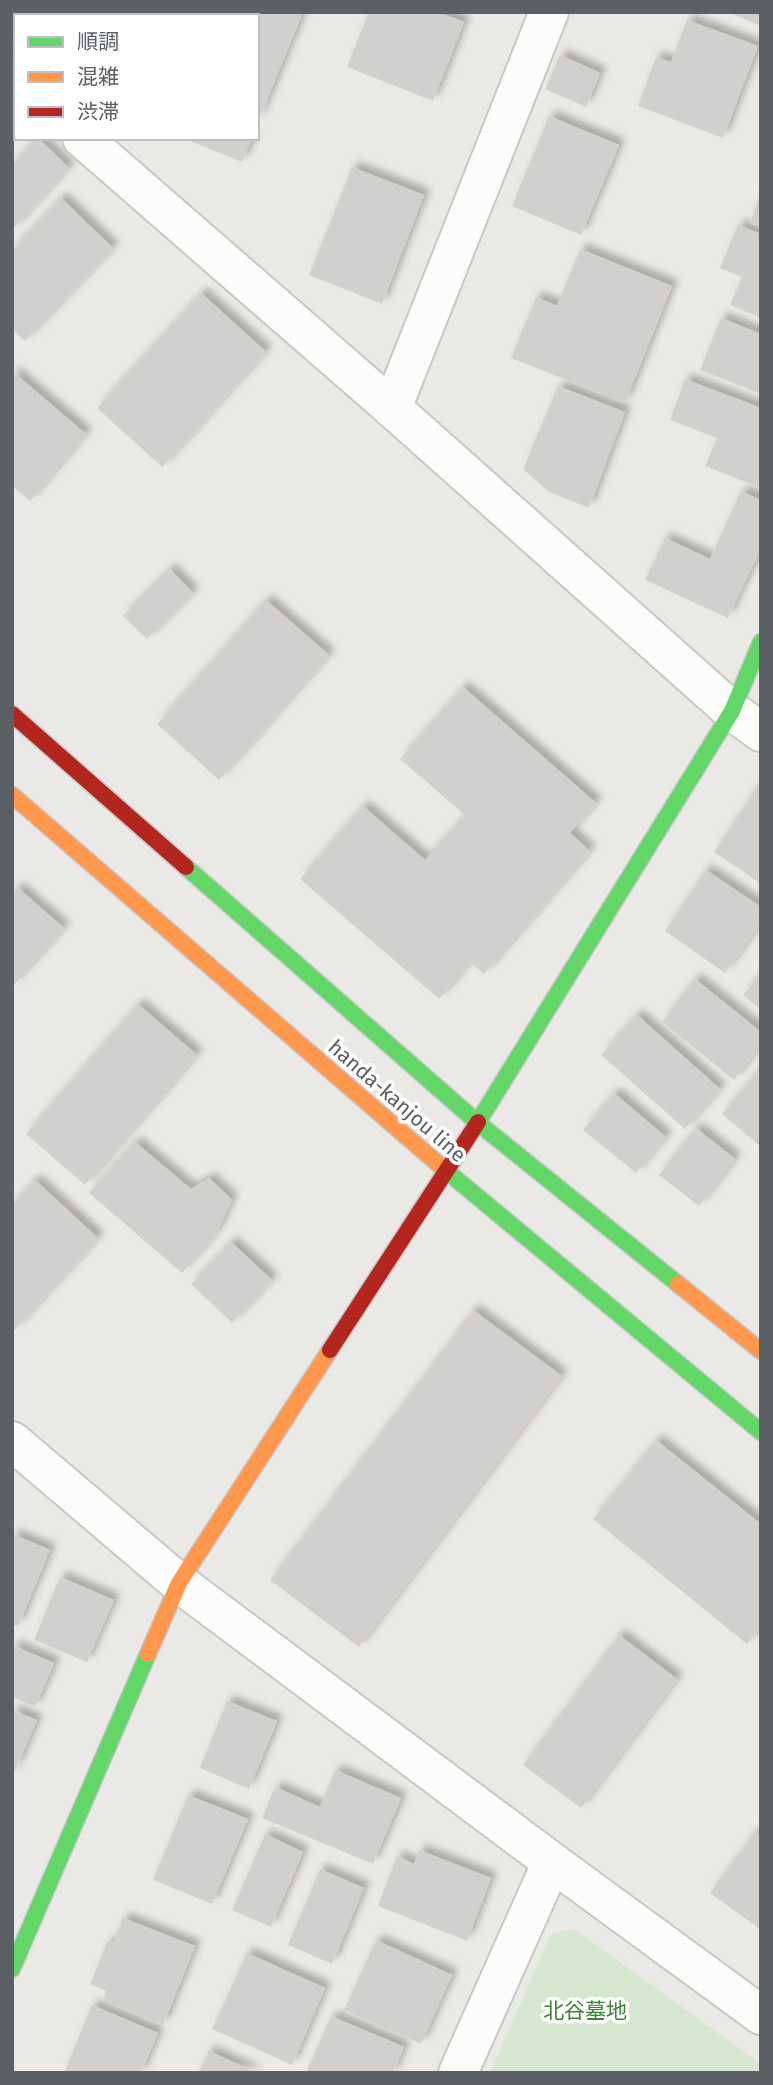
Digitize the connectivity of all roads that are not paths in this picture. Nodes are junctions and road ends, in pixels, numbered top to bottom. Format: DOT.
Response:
graph roads {
  1 [pos="549,12"];
  2 [pos="84,140"];
  3 [pos="393,408"];
  4 [pos="761,642"];
  5 [pos="12,714"];
  6 [pos="747,722"];
  7 [pos="12,795"];
  8 [pos="478,1123"];
  9 [pos="446,1171"];
  10 [pos="761,1350"];
  11 [pos="761,1432"];
  12 [pos="12,1441"];
  13 [pos="179,1583"];
  14 [pos="552,1862"];
  15 [pos="12,1969"];
  16 [pos="761,2015"];
  17 [pos="458,2073"];
  1 -- 3 [label="street"];
  2 -- 3 [label="street"];
  3 -- 6 [label="street"];
  4 -- 6 [label="main road"];
  5 -- 8 [label="main road, handa-kanjou line"];
  6 -- 8 [label="main road"];
  7 -- 9 [label="main road, handa-kanjou line"];
  8 -- 9 [label="main road"];
  8 -- 10 [label="main road, handa-kanjou line"];
  9 -- 11 [label="main road, handa-kanjou line"];
  9 -- 13 [label="main road"];
  12 -- 13 [label="street"];
  13 -- 14 [label="street"];
  13 -- 15 [label="main road"];
  14 -- 16 [label="street"];
  14 -- 17 [label="street"];
}
